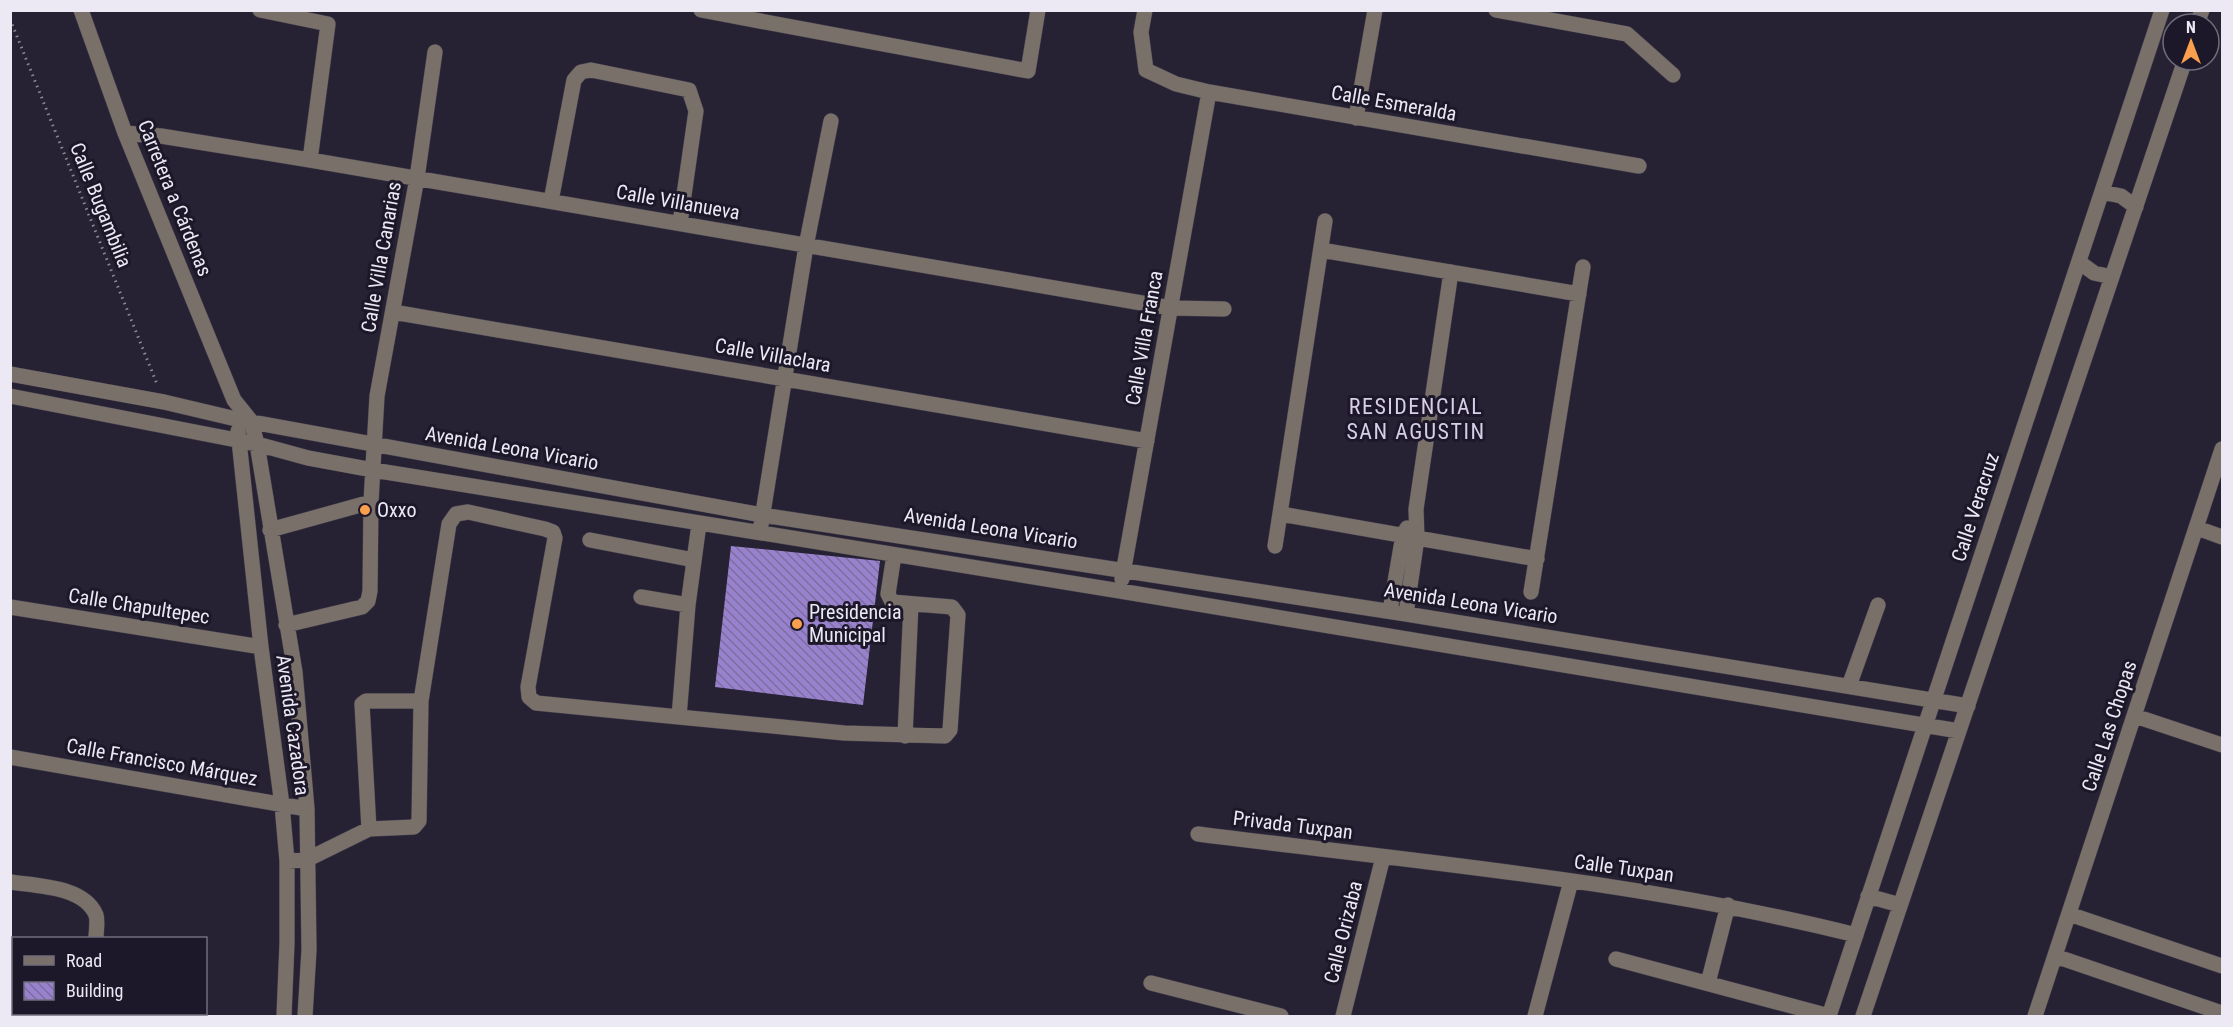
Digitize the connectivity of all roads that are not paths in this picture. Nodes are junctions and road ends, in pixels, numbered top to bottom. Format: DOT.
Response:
graph roads {
  1 [pos="81,10"];
  2 [pos="260,10"];
  3 [pos="700,10"];
  4 [pos="1038,10"];
  5 [pos="1145,10"];
  6 [pos="1375,10"];
  7 [pos="1496,10"];
  8 [pos="2162,10"];
  9 [pos="435,52"];
  10 [pos="2181,72"];
  11 [pos="1673,75"];
  12 [pos="1209,92"];
  13 [pos="1356,118"];
  14 [pos="831,121"];
  15 [pos="125,133"];
  16 [pos="310,160"];
  17 [pos="1639,166"];
  18 [pos="417,178"];
  19 [pos="2102,192"];
  20 [pos="551,201"];
  21 [pos="2136,207"];
  22 [pos="1325,221"];
  23 [pos="680,223"];
  24 [pos="806,246"];
  25 [pos="1321,250"];
  26 [pos="2079,262"];
  27 [pos="1583,267"];
  28 [pos="1451,272"];
  29 [pos="2112,277"];
  30 [pos="1579,294"];
  31 [pos="1170,308"];
  32 [pos="1224,309"];
  33 [pos="393,312"];
  34 [pos="10,374"];
  35 [pos="784,379"];
  36 [pos="10,396"];
  37 [pos="243,420"];
  38 [pos="239,440"];
  39 [pos="1147,441"];
  40 [pos="258,444"];
  41 [pos="375,444"];
  42 [pos="2223,449"];
  43 [pos="373,470"];
  44 [pos="262,480"];
  45 [pos="243,483"];
  46 [pos="371,502"];
  47 [pos="1281,514"];
  48 [pos="762,515"];
  49 [pos="699,524"];
  50 [pos="2197,528"];
  51 [pos="270,530"];
  52 [pos="760,534"];
  53 [pos="1410,536"];
  54 [pos="2223,537"];
  55 [pos="590,540"];
  56 [pos="1275,546"];
  57 [pos="894,555"];
  58 [pos="1537,559"];
  59 [pos="694,560"];
  60 [pos="1124,569"];
  61 [pos="1120,591"];
  62 [pos="1532,592"];
  63 [pos="641,597"];
  64 [pos="911,604"];
  65 [pos="688,605"];
  66 [pos="1878,605"];
  67 [pos="10,607"];
  68 [pos="1390,611"];
  69 [pos="1406,614"];
  70 [pos="286,625"];
  71 [pos="261,647"];
  72 [pos="1849,686"];
  73 [pos="421,700"];
  74 [pos="1933,701"];
  75 [pos="1968,706"];
  76 [pos="2135,716"];
  77 [pos="679,717"];
  78 [pos="1925,726"];
  79 [pos="1959,731"];
  80 [pos="905,736"];
  81 [pos="2223,745"];
  82 [pos="10,757"];
  83 [pos="282,805"];
  84 [pos="307,809"];
  85 [pos="369,829"];
  86 [pos="1198,834"];
  87 [pos="1383,857"];
  88 [pos="306,860"];
  89 [pos="287,861"];
  90 [pos="1571,881"];
  91 [pos="10,882"];
  92 [pos="1868,896"];
  93 [pos="1728,905"];
  94 [pos="1900,905"];
  95 [pos="2069,914"];
  96 [pos="1856,934"];
  97 [pos="96,937"];
  98 [pos="2055,956"];
  99 [pos="1617,959"];
  100 [pos="2223,966"];
  101 [pos="1151,983"];
  102 [pos="1708,983"];
  103 [pos="2223,1013"];
  104 [pos="1829,1016"];
  105 [pos="284,1017"];
  106 [pos="305,1017"];
  107 [pos="1281,1017"];
  108 [pos="1343,1017"];
  109 [pos="1535,1017"];
  110 [pos="1863,1017"];
  111 [pos="2035,1017"];
  1 -- 15 [label="street, Carretera a Cárdenas"];
  2 -- 16 [label="street"];
  3 -- 4 [label="street"];
  5 -- 12 [label="street, Calle Esmeralda"];
  6 -- 13 [label="street"];
  7 -- 11 [label="street"];
  8 -- 19 [label="street, Calle Veracruz"];
  9 -- 18 [label="street, Calle Villa Canarias"];
  10 -- 21 [label="street"];
  12 -- 13 [label="street, Calle Esmeralda"];
  12 -- 31 [label="street, Calle Villa Franca"];
  13 -- 17 [label="street, Calle Esmeralda"];
  14 -- 24 [label="street"];
  15 -- 16 [label="street, Calle Villanueva"];
  15 -- 37 [label="street, Carretera a Cárdenas"];
  16 -- 18 [label="street, Calle Villanueva"];
  18 -- 20 [label="street, Calle Villanueva"];
  18 -- 33 [label="street, Calle Villa Canarias"];
  19 -- 21 [label="street"];
  19 -- 26 [label="street, Calle Veracruz"];
  20 -- 23 [label="street, Calle Villanueva"];
  20 -- 23 [label="street"];
  21 -- 29 [label="street"];
  22 -- 25 [label="street"];
  23 -- 24 [label="street, Calle Villanueva"];
  24 -- 31 [label="street, Calle Villanueva"];
  24 -- 35 [label="street"];
  25 -- 28 [label="street"];
  25 -- 47 [label="street"];
  26 -- 29 [label="street"];
  26 -- 74 [label="street, Calle Veracruz"];
  27 -- 30 [label="street"];
  28 -- 30 [label="street"];
  28 -- 53 [label="street"];
  29 -- 75 [label="street"];
  30 -- 58 [label="street"];
  31 -- 32 [label="street, Calle Villanueva"];
  31 -- 39 [label="street, Calle Villa Franca"];
  33 -- 35 [label="street, Calle Villaclara"];
  33 -- 41 [label="street, Calle Villa Canarias"];
  34 -- 37 [label="street, Avenida Leona Vicario"];
  35 -- 39 [label="street, Calle Villaclara"];
  35 -- 48 [label="street"];
  36 -- 38 [label="street"];
  37 -- 38 [label="street"];
  37 -- 40 [label="street, Carretera a Cárdenas"];
  37 -- 41 [label="street, Avenida Leona Vicario"];
  38 -- 40 [label="street"];
  38 -- 45 [label="street, Avenida Cazadora"];
  39 -- 60 [label="street, Calle Villa Franca"];
  40 -- 43 [label="street"];
  40 -- 44 [label="street, Avenida Cazadora"];
  41 -- 43 [label="street, Calle Villa Canarias"];
  41 -- 48 [label="street, Avenida Leona Vicario"];
  42 -- 50 [label="street, Calle Las Chopas"];
  43 -- 46 [label="street, Calle Villa Canarias"];
  43 -- 49 [label="street"];
  44 -- 45 [label="street"];
  44 -- 51 [label="street, Avenida Cazadora"];
  45 -- 71 [label="street, Avenida Cazadora"];
  46 -- 51 [label="street"];
  46 -- 70 [label="street, Calle Villa Canarias"];
  47 -- 53 [label="street"];
  47 -- 56 [label="street"];
  48 -- 52 [label="street"];
  48 -- 60 [label="street, Avenida Leona Vicario"];
  49 -- 52 [label="street"];
  49 -- 59 [label="street"];
  50 -- 54 [label="street"];
  50 -- 76 [label="street, Calle Las Chopas"];
  51 -- 70 [label="street, Avenida Cazadora"];
  52 -- 57 [label="street"];
  53 -- 58 [label="street"];
  53 -- 68 [label="street"];
  53 -- 69 [label="street"];
  55 -- 59 [label="street"];
  57 -- 61 [label="street"];
  57 -- 64 [label="street"];
  58 -- 62 [label="street"];
  59 -- 65 [label="street"];
  60 -- 61 [label="street, Calle Villa Franca"];
  60 -- 68 [label="street, Avenida Leona Vicario"];
  61 -- 78 [label="street"];
  63 -- 65 [label="street"];
  64 -- 80 [label="street"];
  64 -- 80 [label="street"];
  65 -- 77 [label="street"];
  66 -- 72 [label="street"];
  67 -- 71 [label="street, Calle Chapultepec"];
  68 -- 69 [label="street, Avenida Leona Vicario"];
  69 -- 72 [label="street, Avenida Leona Vicario"];
  70 -- 84 [label="street, Avenida Cazadora"];
  71 -- 83 [label="street, Avenida Cazadora"];
  72 -- 74 [label="street, Avenida Leona Vicario"];
  73 -- 77 [label="street"];
  73 -- 85 [label="street"];
  73 -- 85 [label="street"];
  74 -- 75 [label="street, Avenida Leona Vicario"];
  74 -- 78 [label="street, Calle Veracruz"];
  75 -- 79 [label="street"];
  76 -- 81 [label="street"];
  76 -- 95 [label="street, Calle Las Chopas"];
  77 -- 80 [label="street"];
  78 -- 79 [label="street"];
  78 -- 92 [label="street, Calle Veracruz"];
  79 -- 94 [label="street"];
  82 -- 83 [label="street, Calle Francisco Márquez"];
  83 -- 84 [label="street, Calle Francisco Márquez"];
  83 -- 89 [label="street, Avenida Cazadora"];
  84 -- 88 [label="street, Avenida Cazadora"];
  85 -- 88 [label="street"];
  86 -- 87 [label="street, Privada Tuxpan"];
  87 -- 90 [label="street, Calle Tuxpan"];
  87 -- 108 [label="street, Calle Orizaba"];
  88 -- 89 [label="street"];
  88 -- 106 [label="street, Avenida Cazadora"];
  89 -- 105 [label="street, Avenida Cazadora"];
  90 -- 93 [label="street, Calle Tuxpan"];
  90 -- 109 [label="street"];
  91 -- 97 [label="street"];
  92 -- 94 [label="street"];
  92 -- 96 [label="street, Calle Veracruz"];
  93 -- 96 [label="street, Calle Tuxpan"];
  93 -- 102 [label="street"];
  94 -- 110 [label="street"];
  95 -- 98 [label="street, Calle Las Chopas"];
  95 -- 100 [label="street"];
  96 -- 104 [label="street, Calle Veracruz"];
  98 -- 103 [label="street"];
  98 -- 111 [label="street, Calle Las Chopas"];
  99 -- 102 [label="street"];
  101 -- 107 [label="street"];
  102 -- 104 [label="street"];
}
